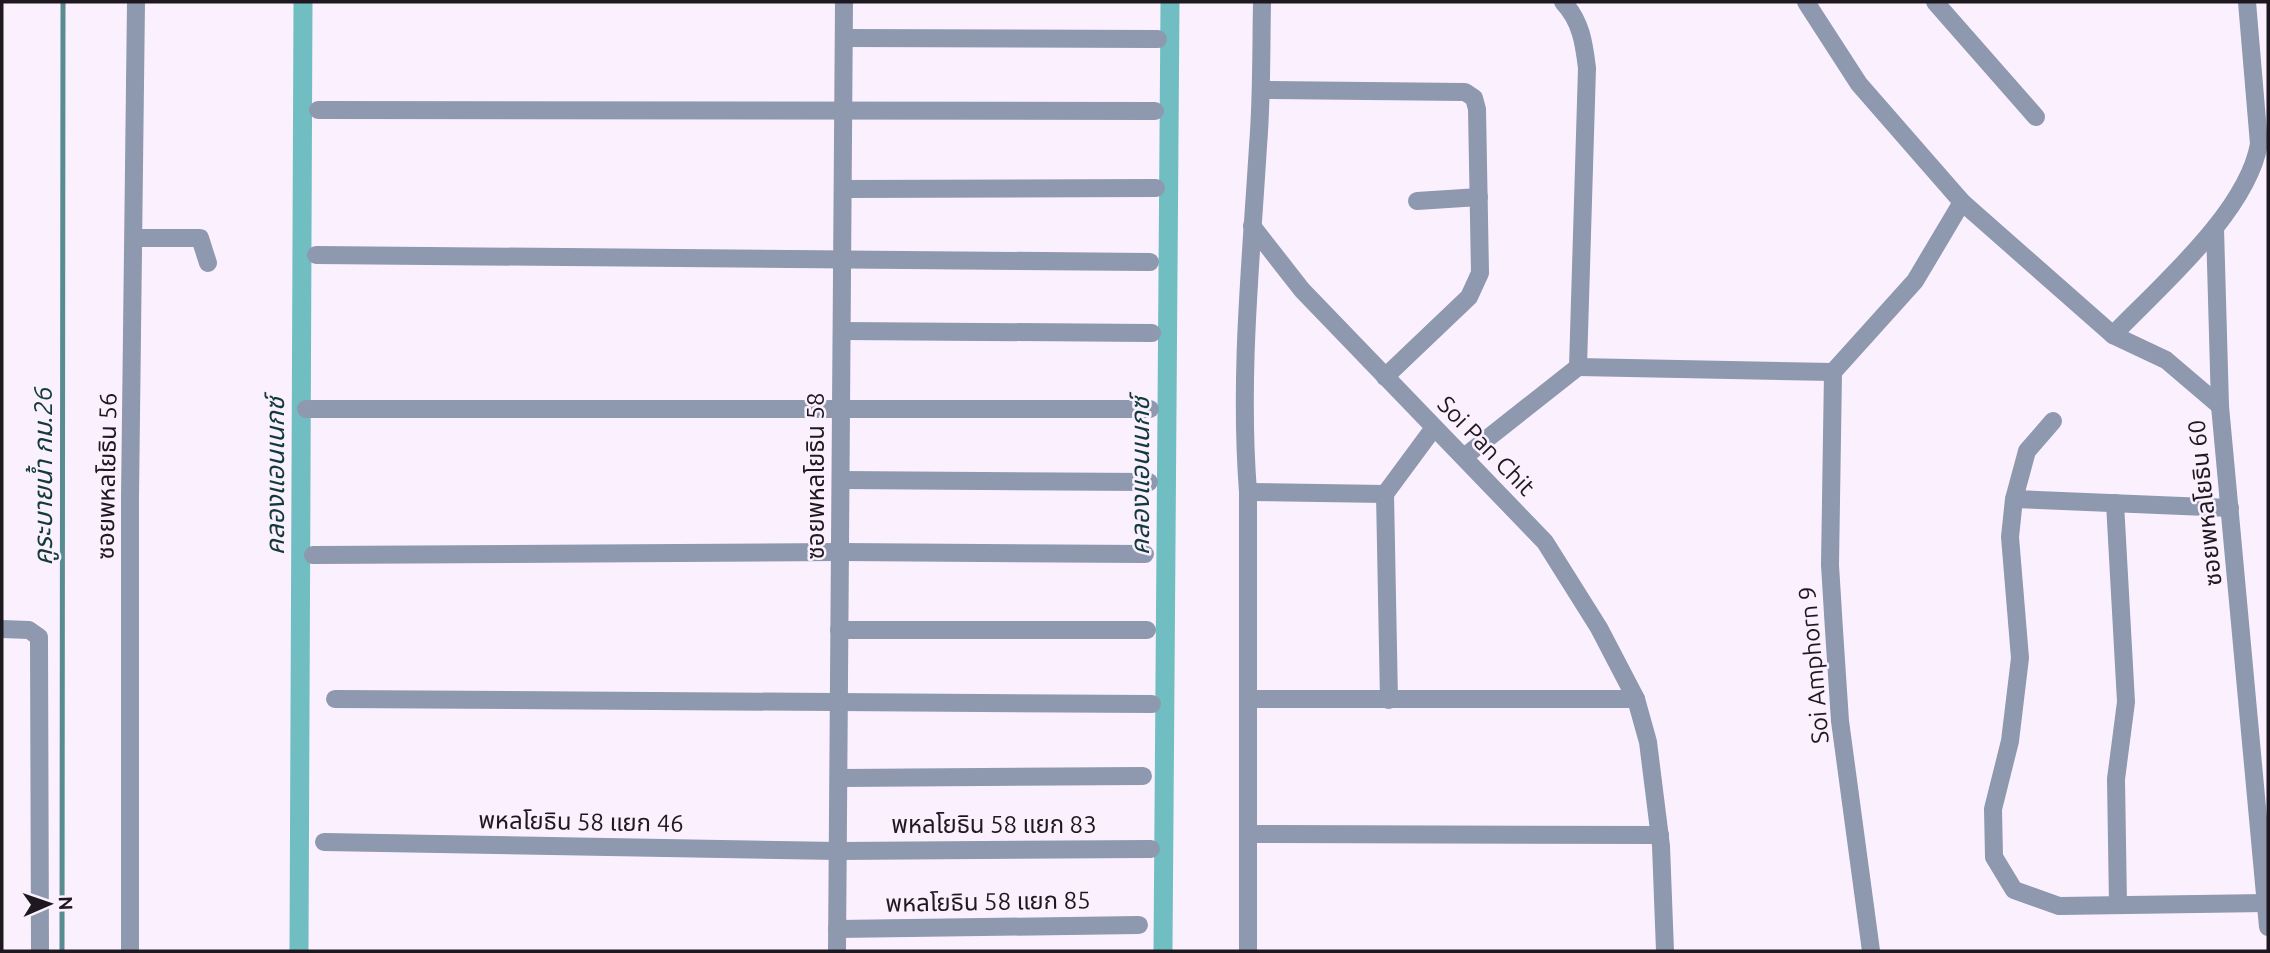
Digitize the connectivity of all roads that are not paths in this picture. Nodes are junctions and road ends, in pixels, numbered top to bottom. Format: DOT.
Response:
graph roads {
  1 [pos="136,2"];
  2 [pos="844,2"];
  3 [pos="1262,2"];
  4 [pos="1563,2"];
  5 [pos="1806,2"];
  6 [pos="1935,2"];
  7 [pos="2247,2"];
  8 [pos="844,38"];
  9 [pos="1158,39"];
  10 [pos="1262,90"];
  11 [pos="318,110"];
  12 [pos="843,111"];
  13 [pos="1155,111"];
  14 [pos="2036,117"];
  15 [pos="1156,188"];
  16 [pos="843,189"];
  17 [pos="1479,197"];
  18 [pos="1417,201"];
  19 [pos="1962,202"];
  20 [pos="1252,226"];
  21 [pos="2215,228"];
  22 [pos="136,238"];
  23 [pos="316,255"];
  24 [pos="842,257"];
  25 [pos="1150,262"];
  26 [pos="208,263"];
  27 [pos="842,331"];
  28 [pos="1152,333"];
  29 [pos="2113,335"];
  30 [pos="1578,367"];
  31 [pos="1833,372"];
  32 [pos="1385,377"];
  33 [pos="2220,406"];
  34 [pos="841,407"];
  35 [pos="306,409"];
  36 [pos="1150,409"];
  37 [pos="2053,421"];
  38 [pos="1433,429"];
  39 [pos="1464,457"];
  40 [pos="841,480"];
  41 [pos="1149,482"];
  42 [pos="1248,492"];
  43 [pos="1385,494"];
  44 [pos="2014,499"];
  45 [pos="2115,503"];
  46 [pos="2230,508"];
  47 [pos="840,552"];
  48 [pos="1145,554"];
  49 [pos="313,555"];
  50 [pos="2,629"];
  51 [pos="839,629"];
  52 [pos="1147,630"];
  53 [pos="335,699"];
  54 [pos="1249,699"];
  55 [pos="1636,699"];
  56 [pos="1389,700"];
  57 [pos="839,702"];
  58 [pos="1152,704"];
  59 [pos="1143,776"];
  60 [pos="839,778"];
  61 [pos="1250,834"];
  62 [pos="1660,835"];
  63 [pos="324,842"];
  64 [pos="1151,849"];
  65 [pos="838,851"];
  66 [pos="2266,903"];
  67 [pos="2118,905"];
  68 [pos="1139,925"];
  69 [pos="2268,927"];
  70 [pos="837,929"];
  71 [pos="40,951"];
  72 [pos="130,951"];
  73 [pos="837,951"];
  74 [pos="1248,951"];
  75 [pos="1665,951"];
  76 [pos="1871,951"];
  1 -- 22 [label="street, ซอยพหลโยธิน 56"];
  2 -- 8 [label="street, ซอยพหลโยธิน 58"];
  3 -- 10 [label="street"];
  4 -- 30 [label="street"];
  5 -- 19 [label="street, ซอยพหลโยธิน 60"];
  6 -- 14 [label="street"];
  7 -- 21 [label="street"];
  8 -- 9 [label="street"];
  8 -- 12 [label="street, ซอยพหลโยธิน 58"];
  10 -- 17 [label="street"];
  10 -- 20 [label="street"];
  11 -- 12 [label="street"];
  12 -- 13 [label="street"];
  12 -- 16 [label="street, ซอยพหลโยธิน 58"];
  15 -- 16 [label="street"];
  16 -- 24 [label="street, ซอยพหลโยธิน 58"];
  17 -- 18 [label="street"];
  17 -- 32 [label="street"];
  19 -- 29 [label="street, ซอยพหลโยธิน 60"];
  19 -- 31 [label="street"];
  20 -- 32 [label="street, Soi Pan Chit"];
  20 -- 42 [label="street"];
  21 -- 29 [label="street"];
  21 -- 33 [label="street"];
  22 -- 26 [label="street"];
  22 -- 72 [label="street, ซอยพหลโยธิน 56"];
  23 -- 24 [label="street"];
  24 -- 25 [label="street"];
  24 -- 27 [label="street, ซอยพหลโยธิน 58"];
  27 -- 28 [label="street"];
  27 -- 34 [label="street, ซอยพหลโยธิน 58"];
  29 -- 33 [label="street, ซอยพหลโยธิน 60"];
  30 -- 31 [label="street"];
  30 -- 39 [label="street"];
  31 -- 76 [label="street, Soi Amphorn 9"];
  32 -- 38 [label="street, Soi Pan Chit"];
  33 -- 46 [label="street, ซอยพหลโยธิน 60"];
  34 -- 35 [label="street"];
  34 -- 36 [label="street"];
  34 -- 40 [label="street, ซอยพหลโยธิน 58"];
  37 -- 44 [label="street"];
  38 -- 39 [label="street, Soi Pan Chit"];
  38 -- 43 [label="street"];
  39 -- 55 [label="street, Soi Pan Chit"];
  40 -- 41 [label="street"];
  40 -- 47 [label="street, ซอยพหลโยธิน 58"];
  42 -- 43 [label="street"];
  42 -- 54 [label="street"];
  43 -- 56 [label="street"];
  44 -- 45 [label="street"];
  44 -- 67 [label="street"];
  45 -- 46 [label="street"];
  45 -- 67 [label="street"];
  46 -- 66 [label="street, ซอยพหลโยธิน 60"];
  47 -- 48 [label="street"];
  47 -- 49 [label="street"];
  47 -- 51 [label="street, ซอยพหลโยธิน 58"];
  50 -- 71 [label="street"];
  51 -- 52 [label="street"];
  51 -- 57 [label="street, ซอยพหลโยธิน 58"];
  53 -- 57 [label="street"];
  54 -- 56 [label="street"];
  54 -- 61 [label="street"];
  55 -- 56 [label="street"];
  55 -- 62 [label="street, Soi Pan Chit"];
  57 -- 58 [label="street"];
  57 -- 60 [label="street, ซอยพหลโยธิน 58"];
  59 -- 60 [label="street"];
  60 -- 65 [label="street, ซอยพหลโยธิน 58"];
  61 -- 62 [label="street"];
  61 -- 74 [label="street"];
  62 -- 75 [label="street, Soi Pan Chit"];
  63 -- 65 [label="street, พหลโยธิน 58 แยก 46"];
  64 -- 65 [label="street, พหลโยธิน 58 แยก 83"];
  65 -- 70 [label="street, ซอยพหลโยธิน 58"];
  66 -- 67 [label="street"];
  66 -- 69 [label="street, ซอยพหลโยธิน 60"];
  68 -- 70 [label="street, พหลโยธิน 58 แยก 85"];
  70 -- 73 [label="street, ซอยพหลโยธิน 58"];
}
